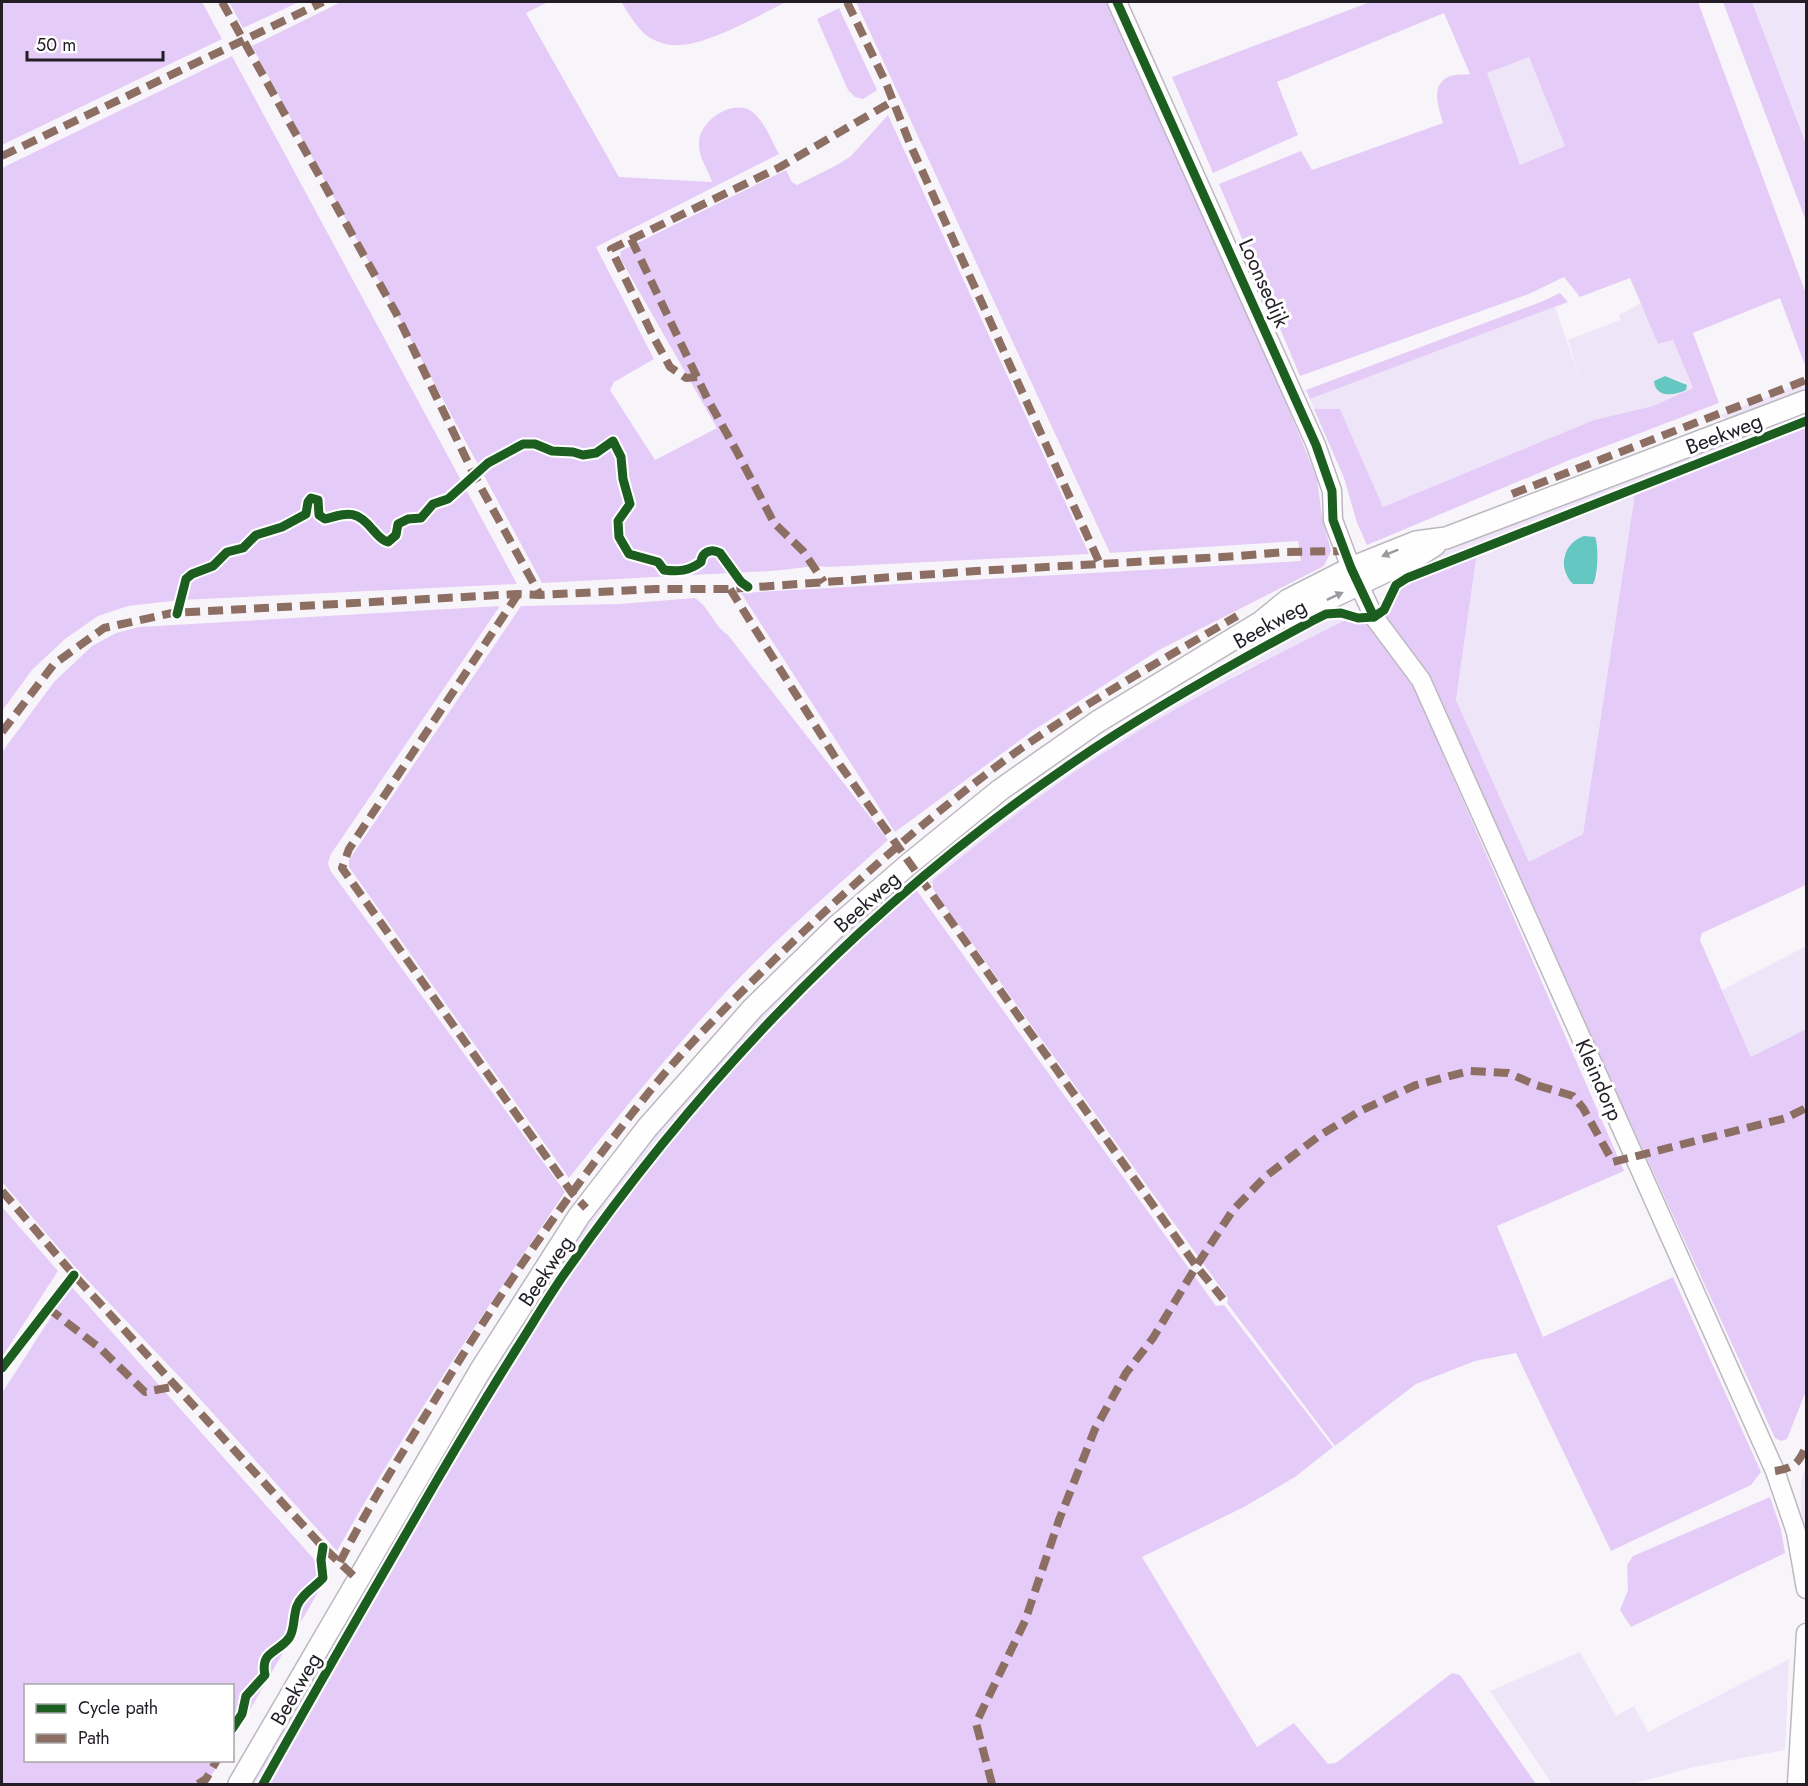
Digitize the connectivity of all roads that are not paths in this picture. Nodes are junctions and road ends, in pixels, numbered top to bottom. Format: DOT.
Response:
graph roads {
  1 [pos="1118,2"];
  2 [pos="1806,401"];
  3 [pos="1355,577"];
  4 [pos="1806,1589"];
  5 [pos="1806,1633"];
  6 [pos="238,1785"];
  7 [pos="1797,1785"];
  1 -- 3 [label="street, Loonsedijk"];
  2 -- 3 [label="main road, Beekweg"];
  3 -- 4 [label="street, Kleindorp"];
  3 -- 6 [label="main road, Beekweg"];
  5 -- 7 [label="street"];
}
